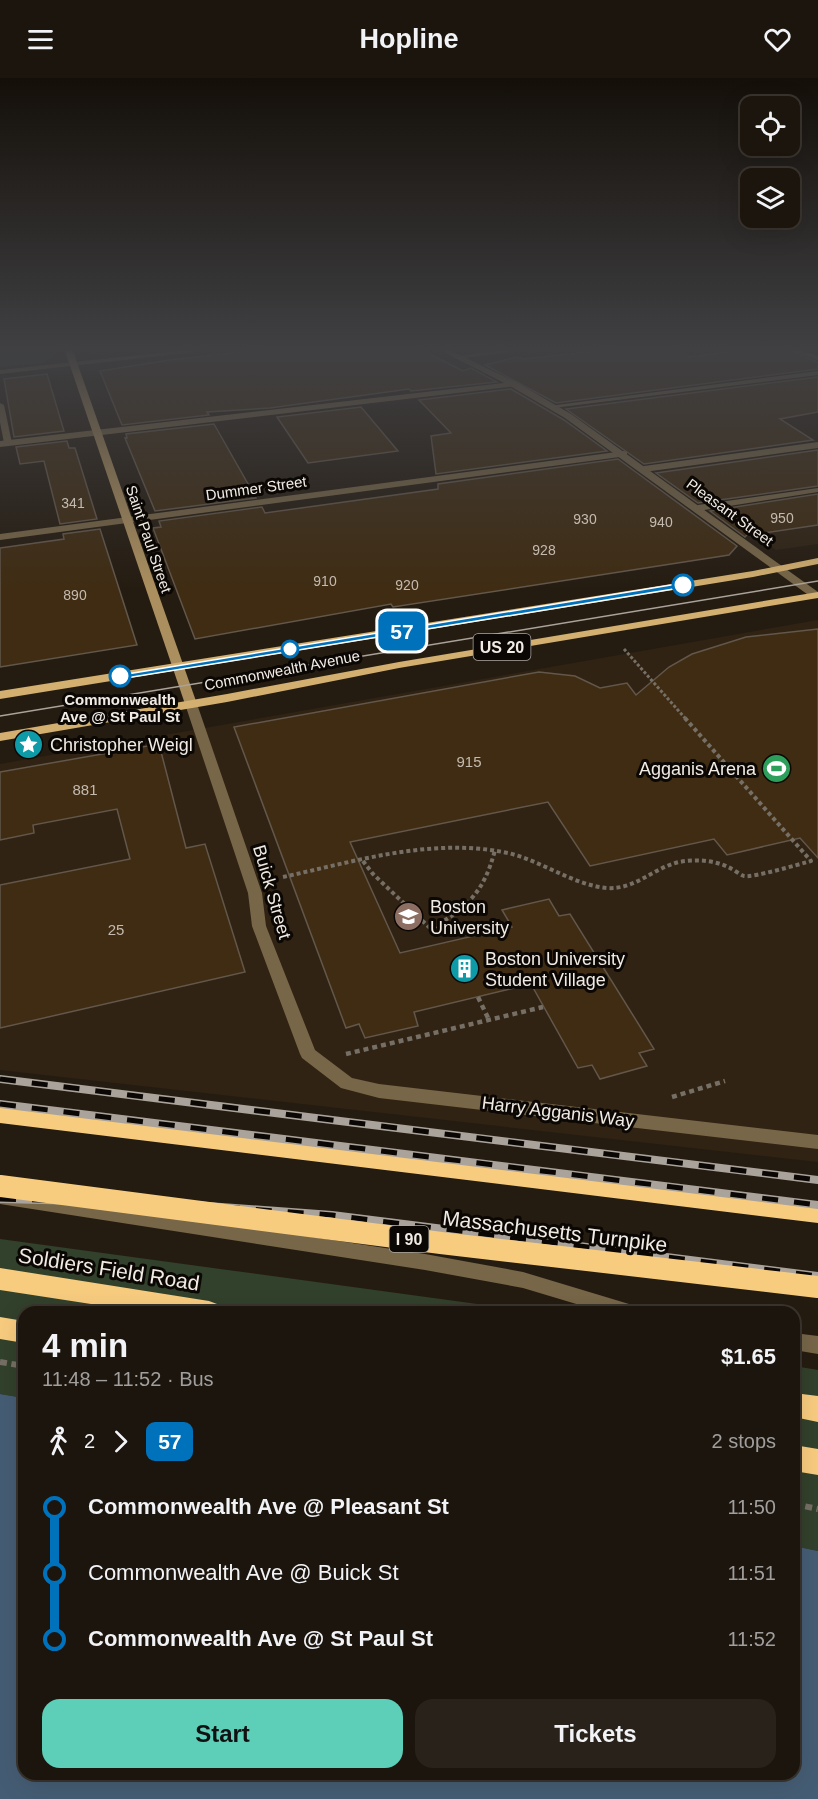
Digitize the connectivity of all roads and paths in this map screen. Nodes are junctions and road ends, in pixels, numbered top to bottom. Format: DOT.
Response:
graph roads {
  1 [pos="97,428"];
  2 [pos="130,428"];
  3 [pos="586,428"];
  4 [pos="98,432"];
  5 [pos="4,443"];
  6 [pos="818,445"];
  7 [pos="624,454"];
  8 [pos="644,469"];
  9 [pos="818,490"];
  10 [pos="698,508"];
  11 [pos="127,520"];
  12 [pos="0,537"];
  13 [pos="818,561"];
  14 [pos="782,568"];
  15 [pos="817,595"];
  16 [pos="624,649"];
  17 [pos="177,667"];
  18 [pos="0,695"];
  19 [pos="191,704"];
  20 [pos="0,737"];
  21 [pos="495,850"];
  22 [pos="363,861"];
  23 [pos="283,877"];
  24 [pos="478,997"];
  25 [pos="543,1006"];
  26 [pos="489,1020"];
  27 [pos="308,1054"];
  28 [pos="343,1054"];
  29 [pos="725,1082"];
  30 [pos="672,1097"];
  31 [pos="0,1115"];
  32 [pos="818,1142"];
  33 [pos="0,1186"];
  34 [pos="0,1197"];
  35 [pos="818,1213"];
  36 [pos="0,1279"];
  37 [pos="818,1287"];
  38 [pos="171,1306"];
  39 [pos="609,1306"];
  40 [pos="0,1328"];
  41 [pos="18,1331"];
  42 [pos="800,1343"];
  43 [pos="818,1345"];
  44 [pos="0,1362"];
  45 [pos="18,1365"];
  46 [pos="800,1406"];
  47 [pos="818,1409"];
  48 [pos="800,1459"];
  49 [pos="818,1462"];
  50 [pos="800,1505"];
  51 [pos="818,1509"];
  1 -- 4 [label="main road, Saint Paul Street"];
  2 -- 4 [label="street"];
  3 -- 7 [label="street, Pleasant Street"];
  4 -- 5 [label="street"];
  4 -- 11 [label="main road, Saint Paul Street"];
  6 -- 8 [label="street"];
  7 -- 8 [label="street, Pleasant Street"];
  7 -- 11 [label="street, Dummer Street"];
  8 -- 10 [label="street, Pleasant Street"];
  9 -- 10 [label="lane"];
  10 -- 14 [label="street, Pleasant Street"];
  11 -- 12 [label="street, Dummer Street"];
  11 -- 17 [label="main road, Saint Paul Street"];
  13 -- 14 [label="main road, Commonwealth Avenue / US 20"];
  14 -- 15 [label="street, Pleasant Street"];
  14 -- 17 [label="main road, Commonwealth Avenue / US 20"];
  15 -- 19 [label="main road, Commonwealth Avenue / US 20"];
  16 -- 21 [label="path"];
  17 -- 18 [label="main road, Commonwealth Avenue / US 20"];
  17 -- 19 [label="main road, Saint Paul Street"];
  19 -- 20 [label="main road, Commonwealth Avenue / US 20"];
  19 -- 27 [label="street, Buick Street"];
  21 -- 22 [label="path"];
  21 -- 22 [label="path"];
  22 -- 23 [label="path"];
  24 -- 26 [label="path"];
  25 -- 26 [label="path"];
  26 -- 28 [label="path"];
  27 -- 32 [label="street, Harry Agganis Way"];
  29 -- 30 [label="path"];
  31 -- 35 [label="highway"];
  33 -- 37 [label="highway, Massachusetts Turnpike / I 90, bridge"];
  34 -- 39 [label="lane"];
  36 -- 38 [label="highway, Soldiers Field Road"];
  40 -- 41 [label="highway"];
  42 -- 43 [label="lane"];
  44 -- 45 [label="path"];
  46 -- 47 [label="highway"];
  48 -- 49 [label="highway"];
  50 -- 51 [label="path"];
}
